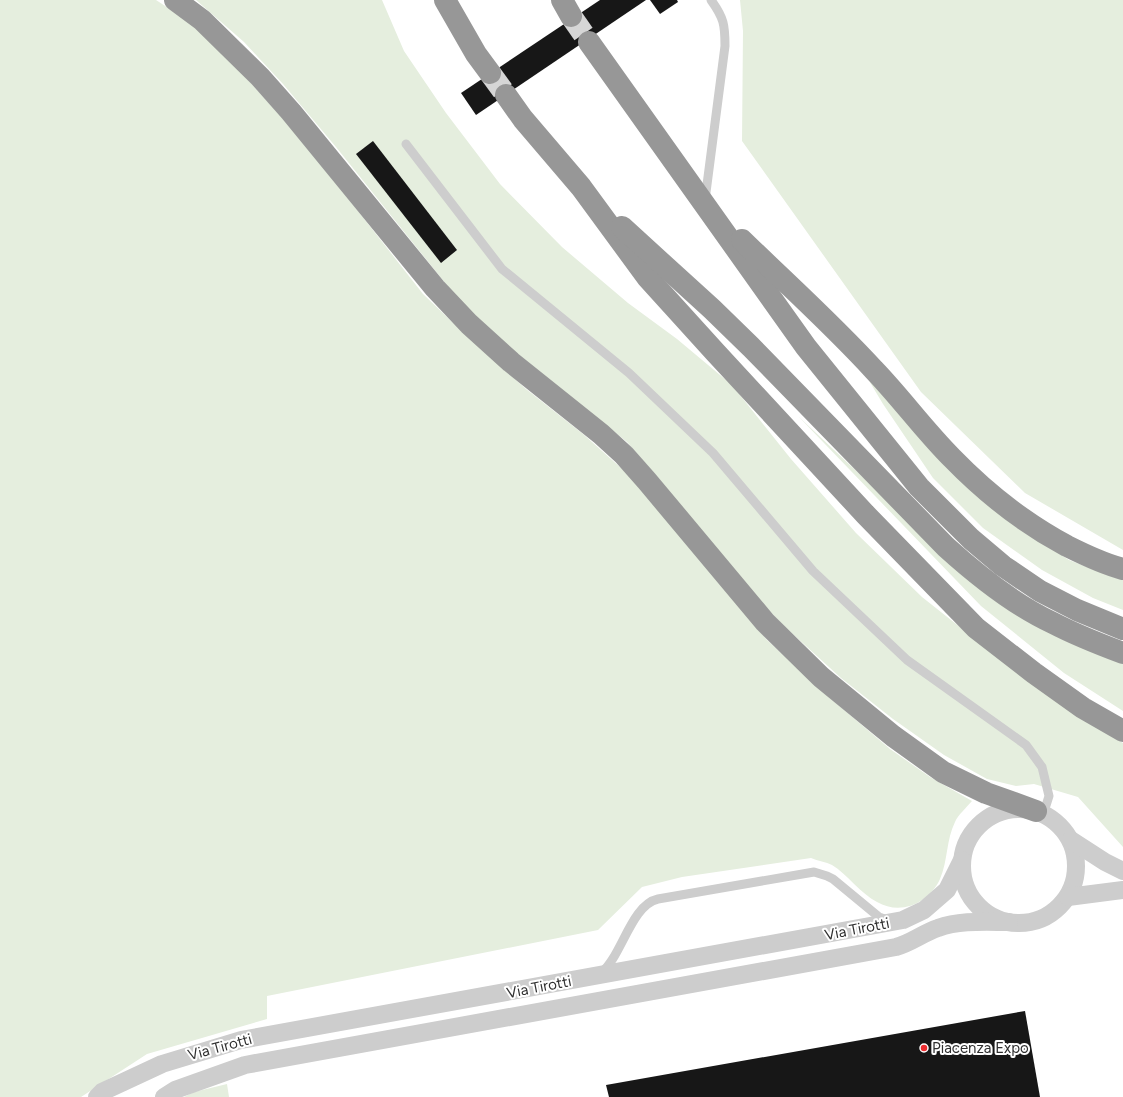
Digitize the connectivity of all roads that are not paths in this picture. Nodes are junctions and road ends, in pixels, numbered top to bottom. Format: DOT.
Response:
graph roads {
  1 [pos="176,0"];
  2 [pos="445,0"];
  3 [pos="711,0"];
  4 [pos="589,42"];
  5 [pos="490,73"];
  6 [pos="506,96"];
  7 [pos="406,144"];
  8 [pos="581,187"];
  9 [pos="705,205"];
  10 [pos="1123,568"];
  11 [pos="1123,629"];
  12 [pos="1123,653"];
  13 [pos="1123,731"];
  14 [pos="1040,813"];
  15 [pos="1071,840"];
  16 [pos="962,860"];
  17 [pos="1123,871"];
  18 [pos="1123,890"];
  19 [pos="1068,897"];
  20 [pos="902,920"];
  21 [pos="1009,922"];
  22 [pos="592,977"];
  23 [pos="97,1097"];
  24 [pos="164,1097"];
  1 -- 14 [label="highway"];
  2 -- 5 [label="highway"];
  3 -- 9 [label="lane"];
  4 -- 9 [label="highway"];
  6 -- 8 [label="highway"];
  7 -- 14 [label="lane"];
  8 -- 12 [label="highway"];
  8 -- 13 [label="highway"];
  9 -- 10 [label="highway"];
  9 -- 11 [label="highway"];
  14 -- 15 [label="street"];
  14 -- 16 [label="street"];
  15 -- 17 [label="street"];
  15 -- 19 [label="street"];
  16 -- 20 [label="street, Via Tirotti"];
  16 -- 21 [label="street"];
  18 -- 19 [label="street"];
  19 -- 21 [label="street"];
  20 -- 22 [label="street, Via Tirotti"];
  20 -- 22 [label="lane"];
  21 -- 24 [label="street, Via Tirotti"];
  22 -- 23 [label="street, Via Tirotti"];
}
